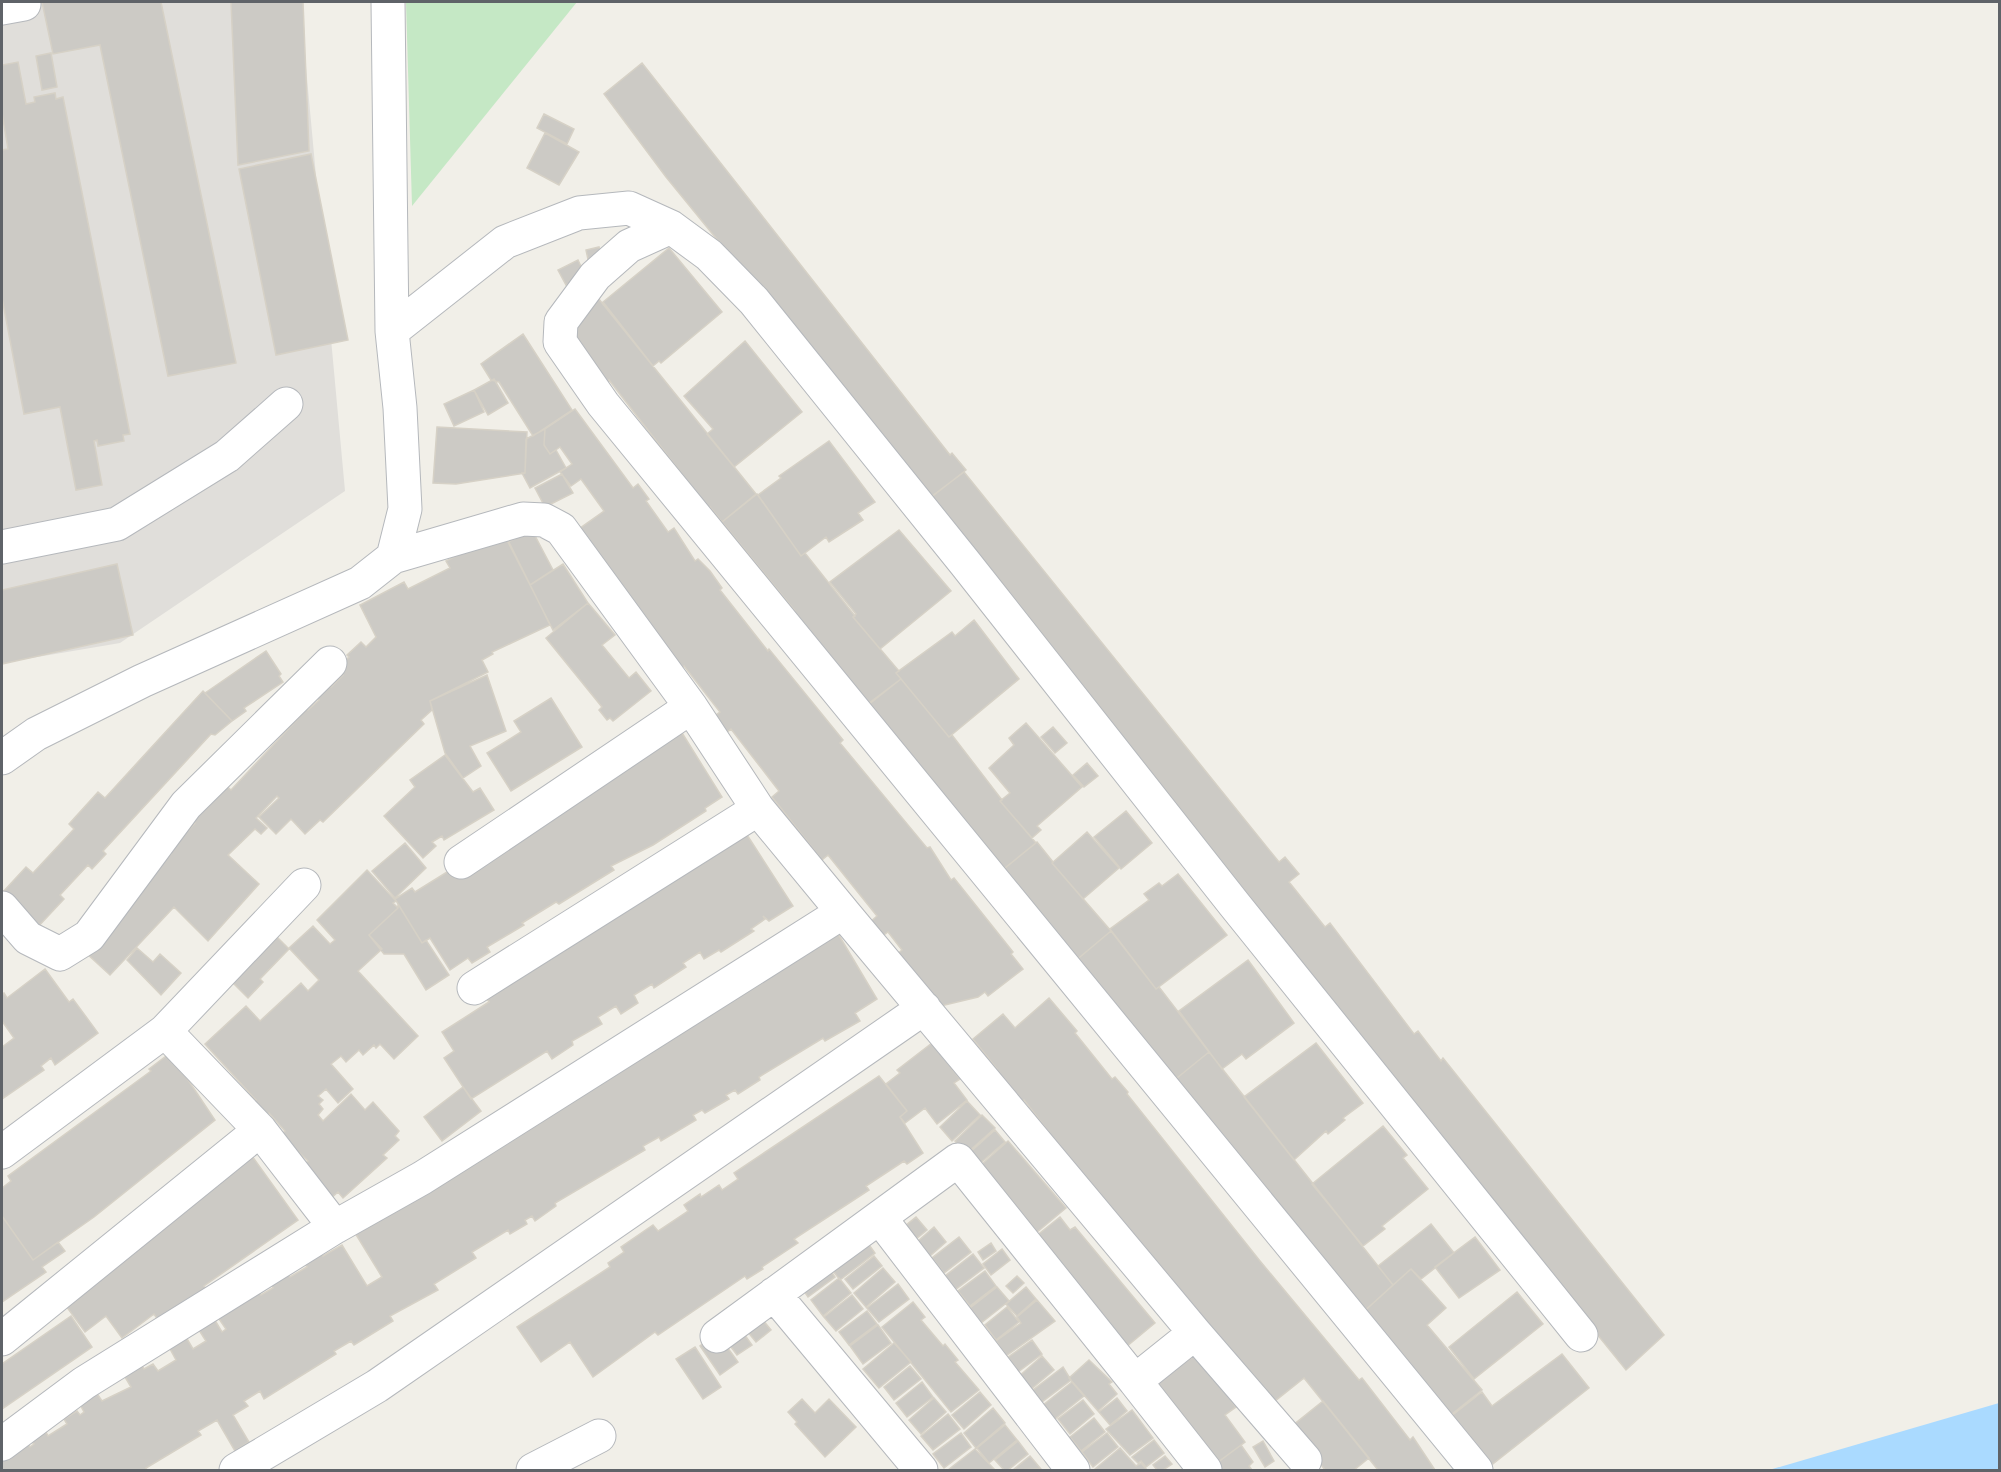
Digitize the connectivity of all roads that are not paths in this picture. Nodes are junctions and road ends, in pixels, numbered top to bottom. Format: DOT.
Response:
graph roads {
  1 [pos="388,2"];
  2 [pos="671,227"];
  3 [pos="392,331"];
  4 [pos="286,404"];
  5 [pos="2,547"];
  6 [pos="393,557"];
  7 [pos="330,663"];
  8 [pos="691,707"];
  9 [pos="2,758"];
  10 [pos="758,809"];
  11 [pos="461,862"];
  12 [pos="304,885"];
  13 [pos="2,908"];
  14 [pos="843,912"];
  15 [pos="474,988"];
  16 [pos="924,1008"];
  17 [pos="165,1031"];
  18 [pos="260,1130"];
  19 [pos="2,1152"];
  20 [pos="880,1218"];
  21 [pos="335,1227"];
  22 [pos="774,1294"];
  23 [pos="1195,1333"];
  24 [pos="1581,1335"];
  25 [pos="717,1336"];
  26 [pos="2,1339"];
  27 [pos="1135,1381"];
  28 [pos="598,1436"];
  29 [pos="2,1444"];
  30 [pos="1305,1460"];
  31 [pos="236,1470"];
  32 [pos="533,1470"];
  33 [pos="921,1470"];
  34 [pos="1073,1470"];
  35 [pos="1205,1470"];
  36 [pos="1476,1470"];
  1 -- 3 [label="street"];
  2 -- 3 [label="street"];
  2 -- 24 [label="street"];
  2 -- 36 [label="street"];
  3 -- 6 [label="street"];
  4 -- 5 [label="street"];
  6 -- 8 [label="street"];
  6 -- 9 [label="street"];
  7 -- 13 [label="street"];
  8 -- 10 [label="street"];
  8 -- 11 [label="street"];
  10 -- 14 [label="street"];
  10 -- 15 [label="street"];
  12 -- 17 [label="street"];
  14 -- 16 [label="street"];
  14 -- 21 [label="street"];
  16 -- 23 [label="street"];
  16 -- 31 [label="street"];
  17 -- 18 [label="street"];
  17 -- 19 [label="street"];
  18 -- 21 [label="street"];
  18 -- 26 [label="street"];
  20 -- 22 [label="street"];
  20 -- 27 [label="street"];
  20 -- 34 [label="street"];
  21 -- 29 [label="street"];
  22 -- 25 [label="street"];
  22 -- 33 [label="street"];
  23 -- 27 [label="street"];
  23 -- 30 [label="street"];
  27 -- 35 [label="street"];
  28 -- 32 [label="street"];
}
